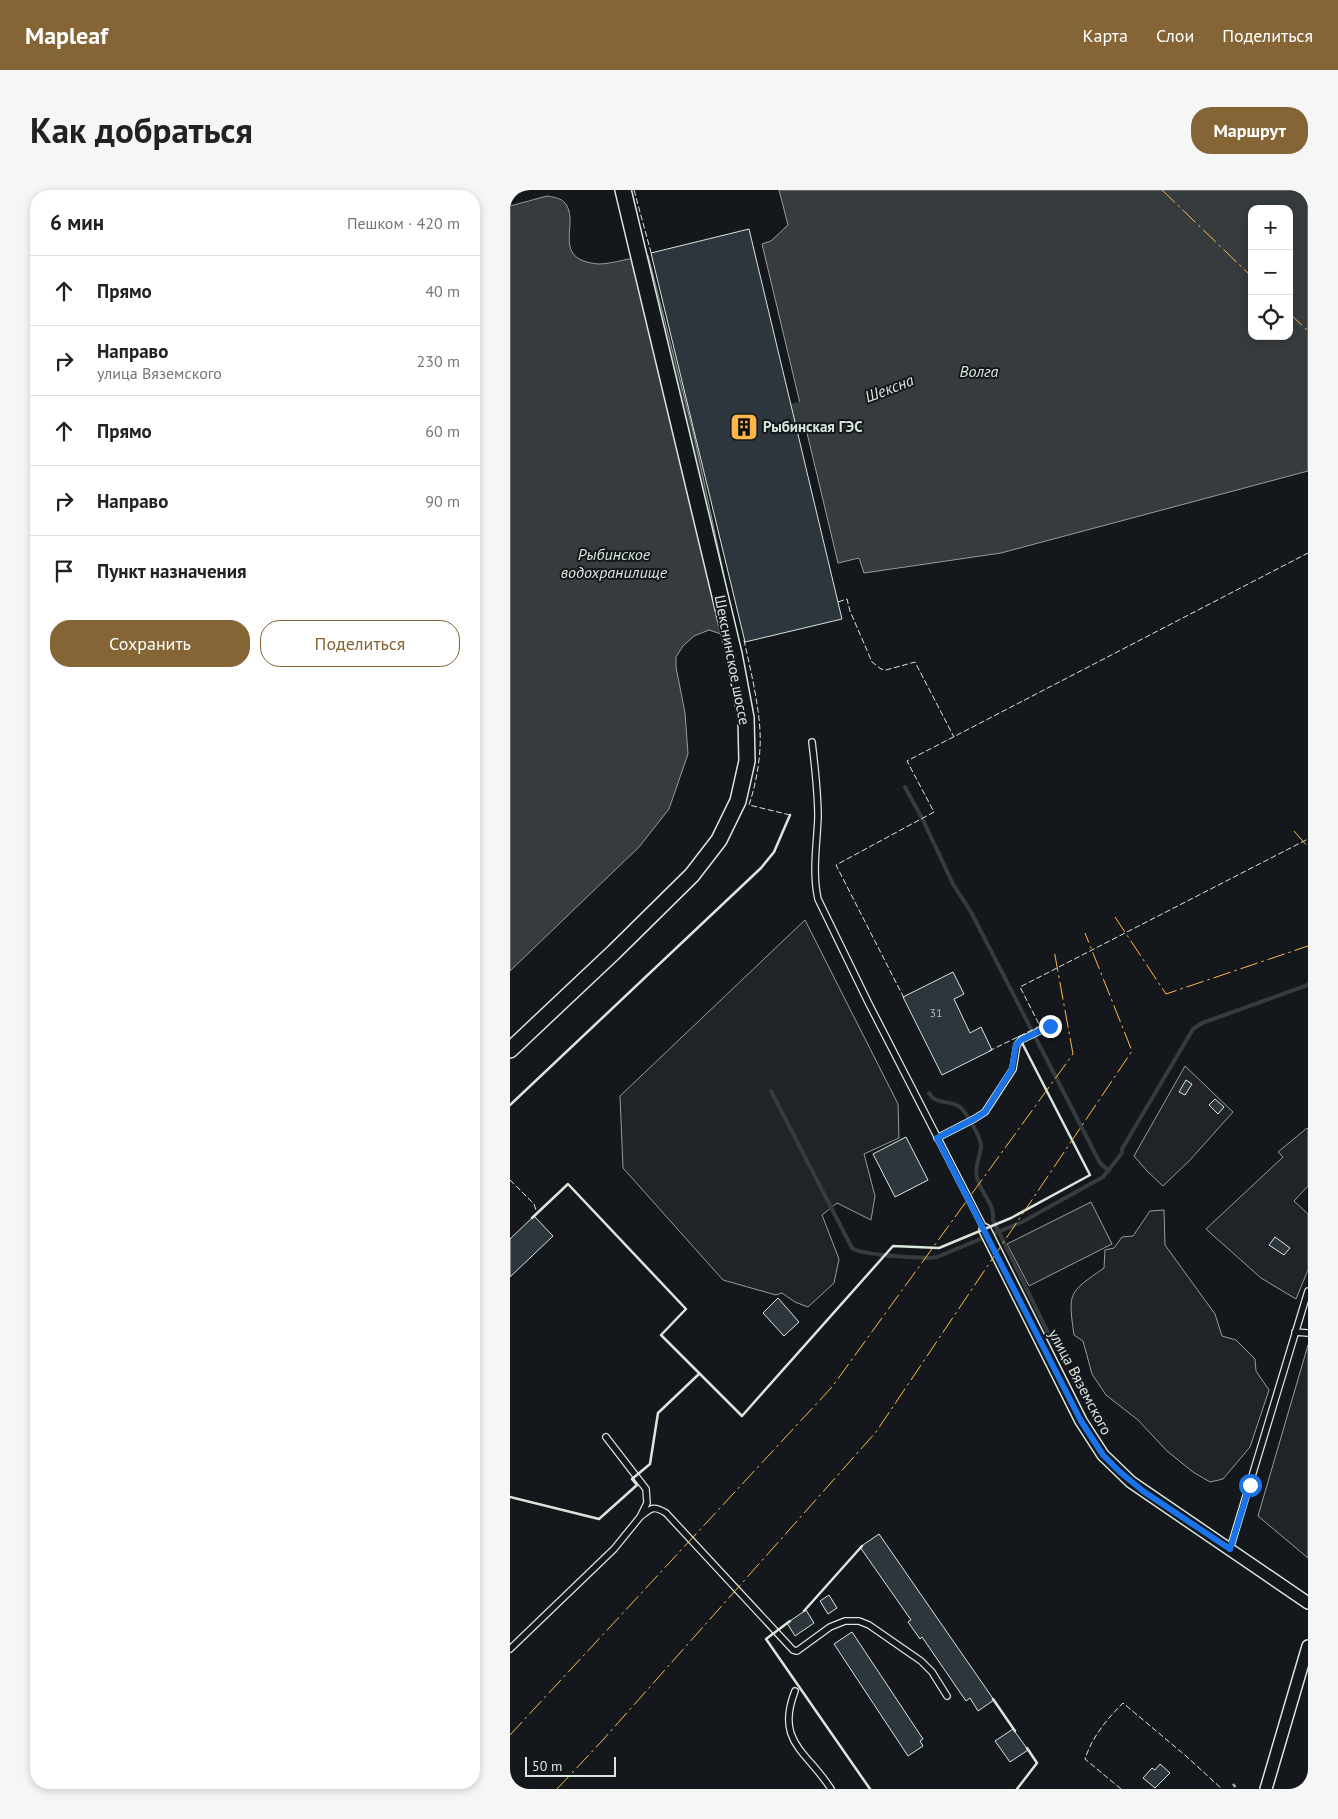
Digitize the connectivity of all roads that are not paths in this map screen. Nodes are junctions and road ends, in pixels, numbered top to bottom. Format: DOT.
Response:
graph roads {
  1 [pos="623,190"];
  2 [pos="812,742"];
  3 [pos="1050,1026"];
  4 [pos="510,1050"];
  5 [pos="937,1138"];
  6 [pos="985,1230"];
  7 [pos="1308,1291"];
  8 [pos="1295,1332"];
  9 [pos="1308,1333"];
  10 [pos="606,1437"];
  11 [pos="640,1517"];
  12 [pos="1230,1549"];
  13 [pos="1308,1603"];
  14 [pos="1308,1646"];
  15 [pos="510,1649"];
  16 [pos="795,1690"];
  17 [pos="948,1696"];
  18 [pos="831,1789"];
  19 [pos="1266,1789"];
  1 -- 4 [label="main road, Шекснинское шоссе"];
  2 -- 5 [label="lane"];
  3 -- 5 [label="lane"];
  5 -- 6 [label="lane"];
  6 -- 12 [label="street, улица Вяземского"];
  7 -- 8 [label="lane"];
  8 -- 9 [label="lane"];
  8 -- 12 [label="lane"];
  10 -- 11 [label="lane"];
  11 -- 15 [label="lane"];
  11 -- 17 [label="lane"];
  12 -- 13 [label="street, улица Вяземского"];
  14 -- 19 [label="street"];
  16 -- 18 [label="lane"];
}
